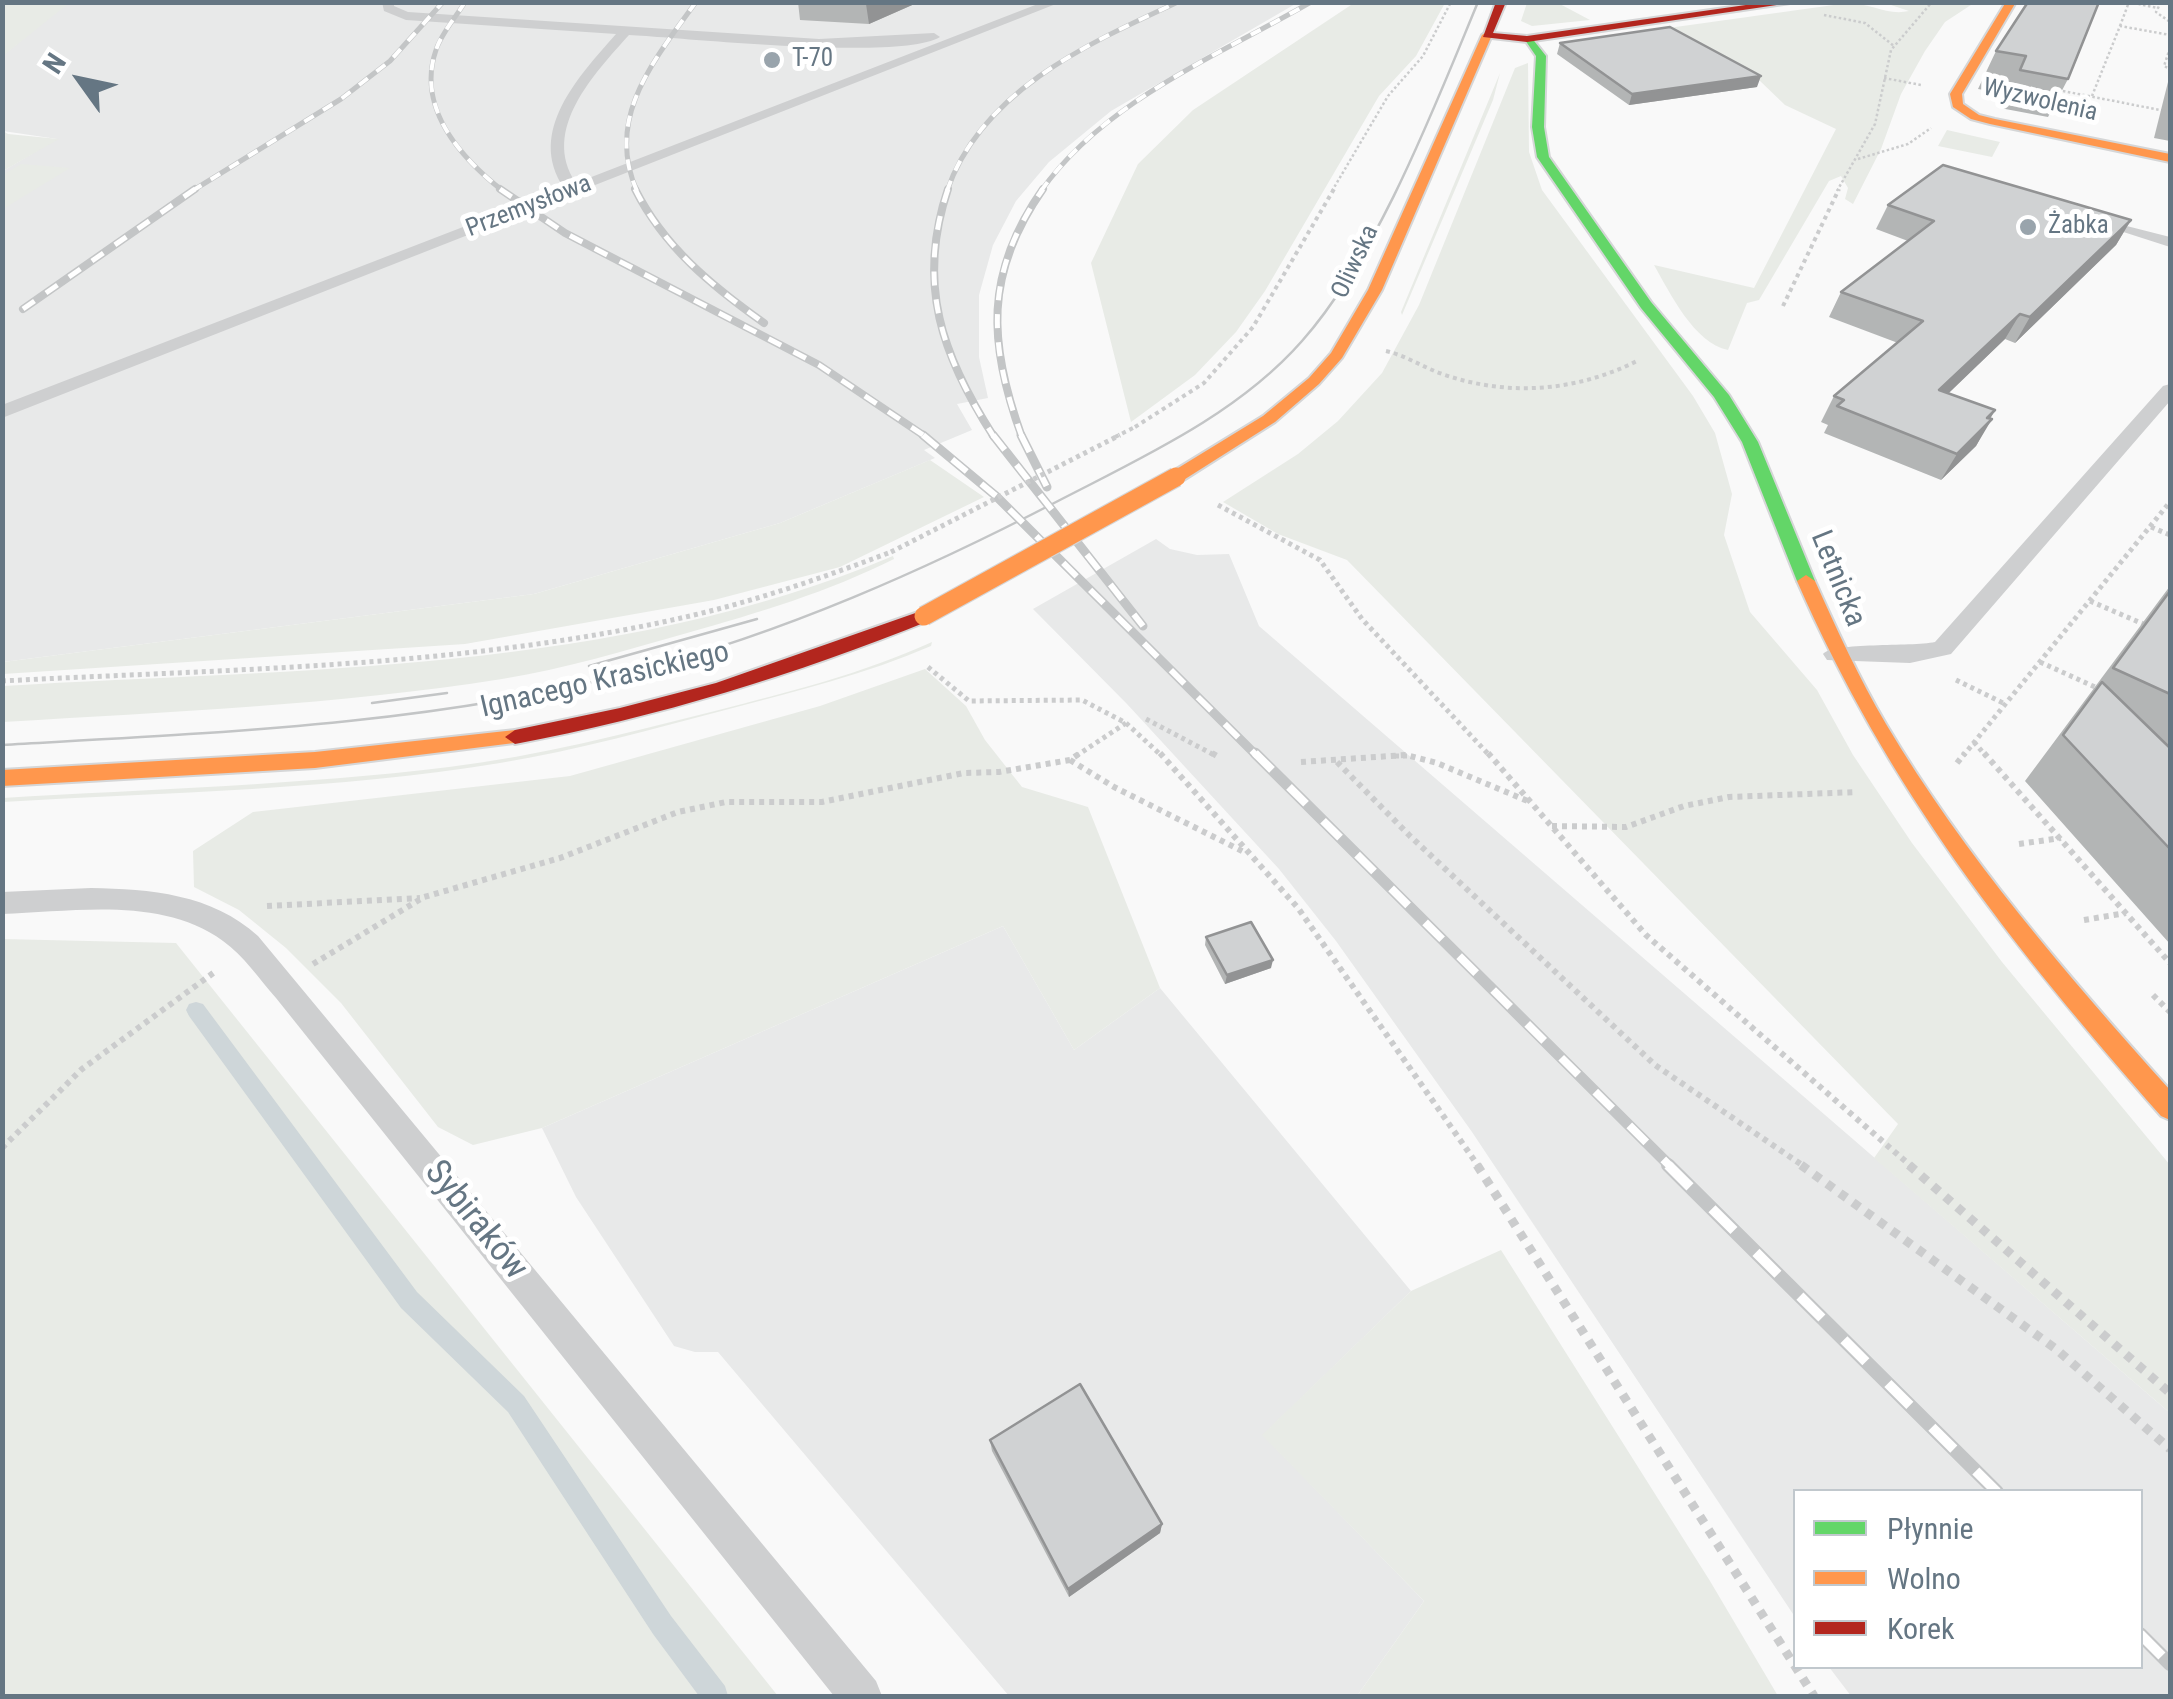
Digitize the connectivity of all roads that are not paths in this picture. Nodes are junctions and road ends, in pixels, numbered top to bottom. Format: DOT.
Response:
graph roads {
  1 [pos="388,2"];
  2 [pos="1055,2"];
  3 [pos="1501,2"];
  4 [pos="1792,2"];
  5 [pos="2012,2"];
  6 [pos="626,31"];
  7 [pos="1487,36"];
  8 [pos="1527,39"];
  9 [pos="953,41"];
  10 [pos="2170,158"];
  11 [pos="573,190"];
  12 [pos="2116,225"];
  13 [pos="2170,242"];
  14 [pos="2170,390"];
  15 [pos="2,412"];
  16 [pos="1176,477"];
  17 [pos="1835,654"];
  18 [pos="2,778"];
  19 [pos="2,903"];
  20 [pos="2170,1108"];
  21 [pos="862,1696"];
  1 -- 6 [label="lane"];
  2 -- 9 [label="lane, Przemysłowa"];
  3 -- 7 [label="street, Oliwska"];
  4 -- 8 [label="street"];
  5 -- 10 [label="street, Wyzwolenia"];
  6 -- 9 [label="lane"];
  6 -- 11 [label="lane"];
  7 -- 8 [label="street"];
  7 -- 16 [label="street, Oliwska"];
  8 -- 17 [label="street, Letnicka"];
  9 -- 11 [label="lane, Przemysłowa"];
  11 -- 15 [label="lane, Przemysłowa"];
  12 -- 13 [label="lane"];
  14 -- 17 [label="lane"];
  16 -- 18 [label="street, Ignacego Krasickiego, bridge"];
  17 -- 20 [label="street, Letnicka"];
  19 -- 21 [label="lane, Sybiraków"];
}
